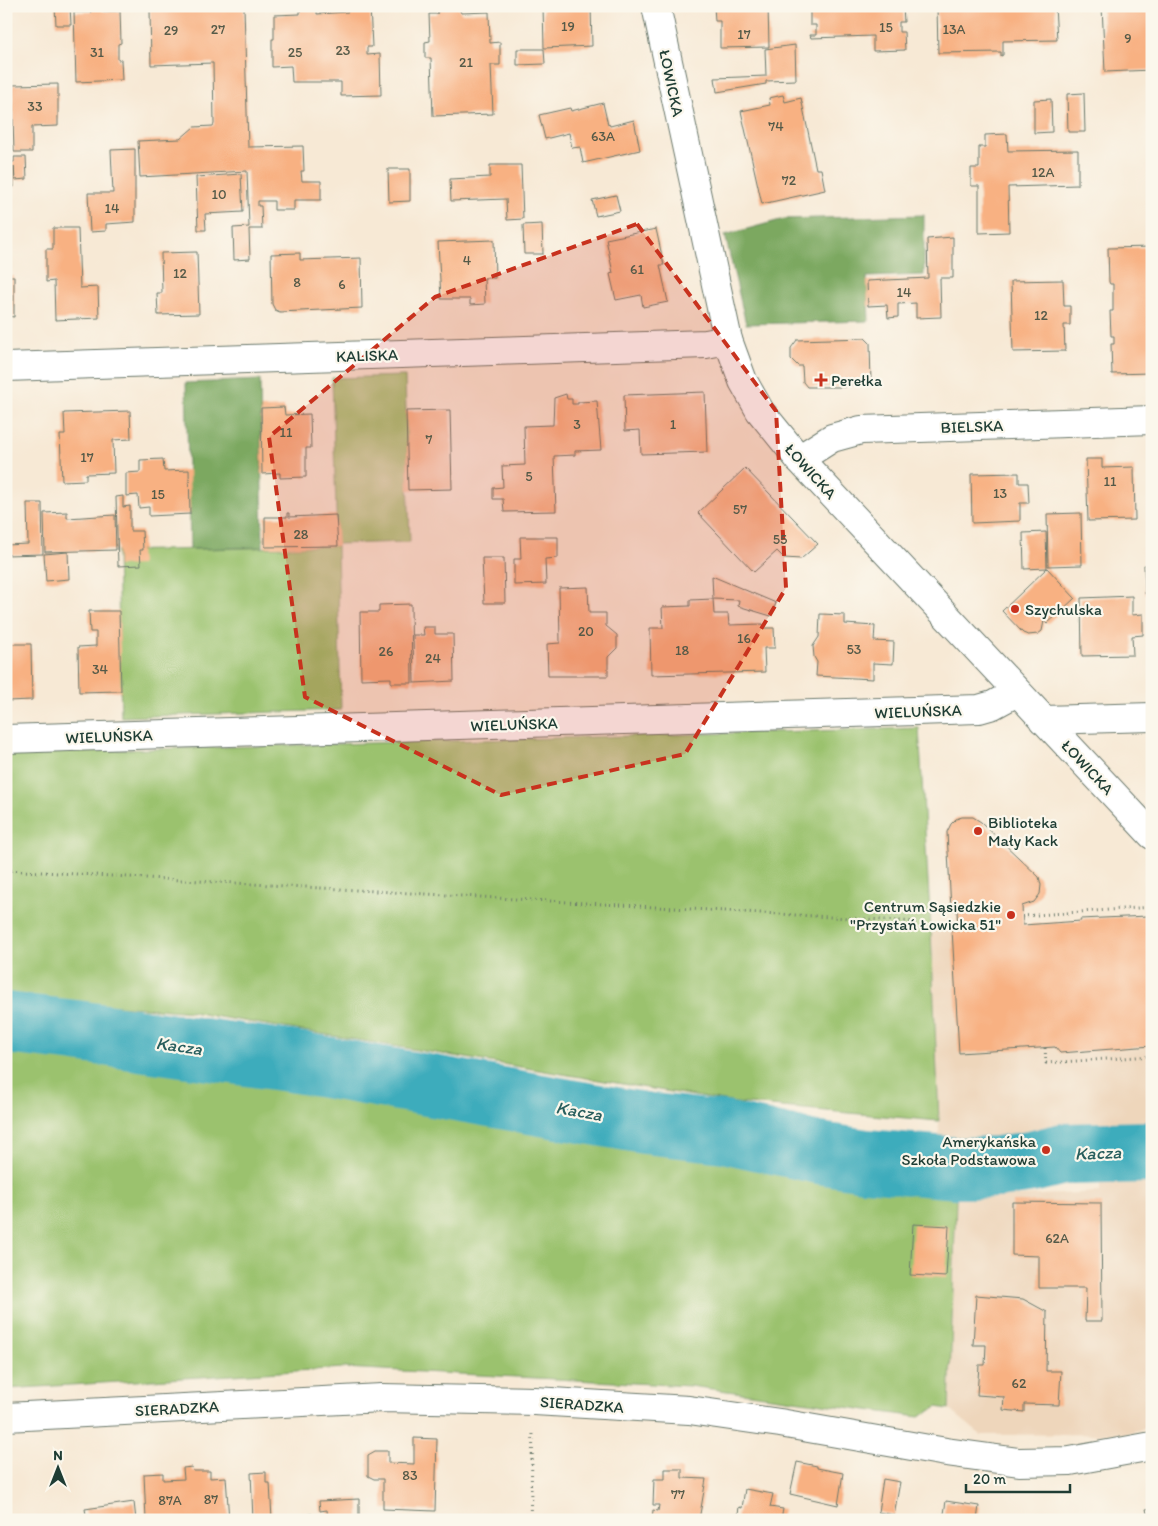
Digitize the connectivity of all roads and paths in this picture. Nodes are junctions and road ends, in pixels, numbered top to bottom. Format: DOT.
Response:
graph roads {
  1 [pos="656,6"];
  2 [pos="728,340"];
  3 [pos="6,367"];
  4 [pos="1152,420"];
  5 [pos="799,459"];
  6 [pos="1018,692"];
  7 [pos="1152,717"];
  8 [pos="1043,720"];
  9 [pos="6,739"];
  10 [pos="1152,835"];
  11 [pos="6,870"];
  12 [pos="1152,907"];
  13 [pos="1022,916"];
  14 [pos="919,922"];
  15 [pos="1045,1048"];
  16 [pos="1152,1056"];
  17 [pos="534,1401"];
  18 [pos="6,1417"];
  19 [pos="1152,1446"];
  20 [pos="530,1520"];
  1 -- 2 [label="street, ŁOWICKA"];
  2 -- 3 [label="street, KALISKA"];
  2 -- 5 [label="street, ŁOWICKA"];
  4 -- 5 [label="street, BIELSKA"];
  5 -- 6 [label="street, ŁOWICKA"];
  6 -- 8 [label="street, ŁOWICKA"];
  6 -- 9 [label="street, WIELUŃSKA"];
  7 -- 8 [label="street"];
  8 -- 10 [label="street, ŁOWICKA"];
  11 -- 14 [label="path"];
  12 -- 13 [label="path"];
  15 -- 16 [label="path"];
  17 -- 18 [label="street, SIERADZKA"];
  17 -- 19 [label="street, SIERADZKA"];
  17 -- 20 [label="path"];
}
